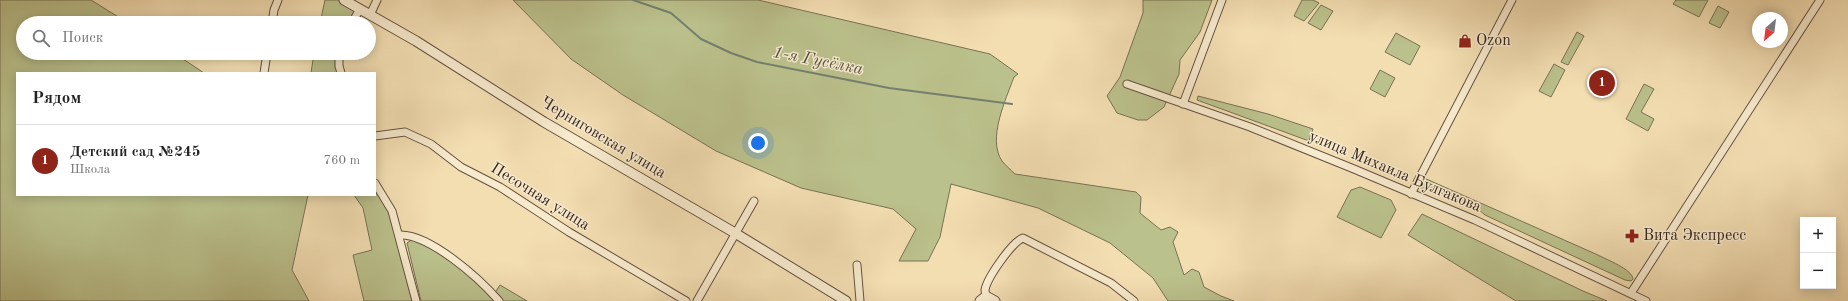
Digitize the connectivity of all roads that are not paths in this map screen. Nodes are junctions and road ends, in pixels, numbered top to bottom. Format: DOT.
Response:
graph roads {
  1 [pos="278,0"];
  2 [pos="344,0"];
  3 [pos="377,0"];
  4 [pos="1222,0"];
  5 [pos="1512,0"];
  6 [pos="1820,0"];
  7 [pos="360,9"];
  8 [pos="370,15"];
  9 [pos="273,16"];
  10 [pos="356,16"];
  11 [pos="376,18"];
  12 [pos="266,60"];
  13 [pos="339,60"];
  14 [pos="264,72"];
  15 [pos="341,72"];
  16 [pos="1127,84"];
  17 [pos="1183,104"];
  18 [pos="376,136"];
  19 [pos="376,185"];
  20 [pos="1411,194"];
  21 [pos="754,201"];
  22 [pos="735,233"];
  23 [pos="399,234"];
  24 [pos="857,265"];
  25 [pos="1631,293"];
  26 [pos="983,299"];
  27 [pos="416,301"];
  28 [pos="499,301"];
  29 [pos="686,301"];
  30 [pos="697,301"];
  31 [pos="846,301"];
  32 [pos="860,301"];
  33 [pos="995,301"];
  34 [pos="1134,301"];
  35 [pos="1646,301"];
  1 -- 9 [label="street"];
  2 -- 7 [label="street, Черниговская улица"];
  3 -- 8 [label="street"];
  4 -- 17 [label="street"];
  5 -- 20 [label="street"];
  6 -- 25 [label="street"];
  7 -- 8 [label="street, Черниговская улица"];
  7 -- 10 [label="street"];
  11 -- 22 [label="street, Черниговская улица"];
  12 -- 14 [label="street"];
  13 -- 15 [label="street"];
  16 -- 17 [label="street, улица Михаила Булгакова"];
  17 -- 20 [label="street, улица Михаила Булгакова"];
  18 -- 29 [label="street, Песочная улица"];
  19 -- 23 [label="street"];
  20 -- 25 [label="street, улица Михаила Булгакова"];
  21 -- 22 [label="street"];
  22 -- 30 [label="street"];
  22 -- 31 [label="street, Черниговская улица"];
  23 -- 27 [label="street"];
  23 -- 28 [label="street"];
  24 -- 32 [label="street"];
  25 -- 35 [label="street, улица Михаила Булгакова"];
  26 -- 33 [label="street"];
  26 -- 34 [label="street"];
}
